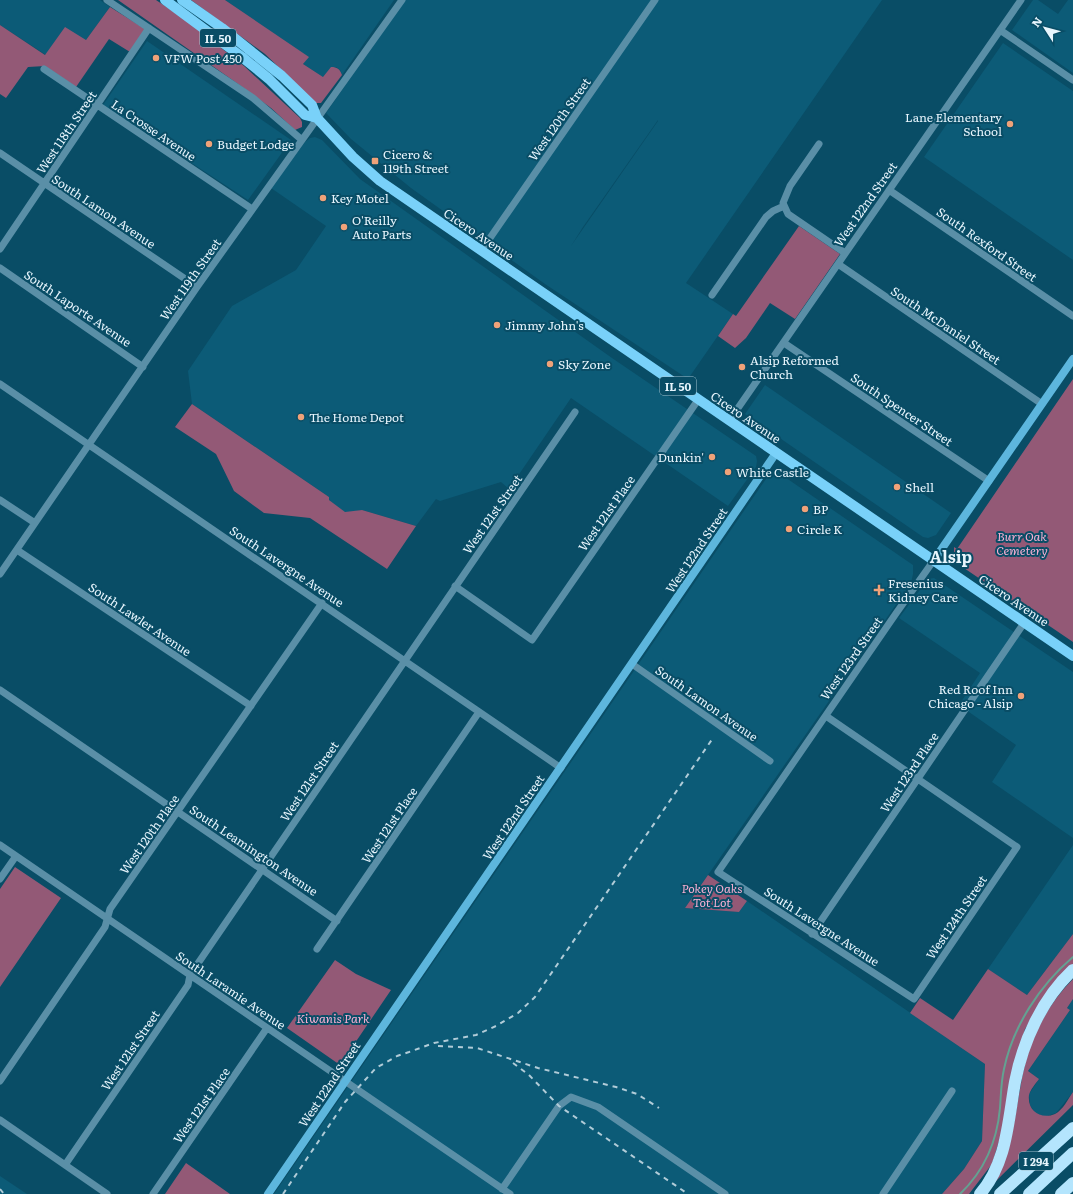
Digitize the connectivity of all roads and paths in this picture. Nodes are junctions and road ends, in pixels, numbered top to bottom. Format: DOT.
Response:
graph roads {
  1 [pos="107,0"];
  2 [pos="165,0"];
  3 [pos="182,0"];
  4 [pos="402,0"];
  5 [pos="655,0"];
  6 [pos="1021,0"];
  7 [pos="149,28"];
  8 [pos="1000,30"];
  9 [pos="44,69"];
  10 [pos="1073,80"];
  11 [pos="98,105"];
  12 [pos="317,118"];
  13 [pos="302,140"];
  14 [pos="819,144"];
  15 [pos="0,153"];
  16 [pos="44,184"];
  17 [pos="889,190"];
  18 [pos="784,206"];
  19 [pos="252,209"];
  20 [pos="0,249"];
  21 [pos="481,251"];
  22 [pos="845,253"];
  23 [pos="838,264"];
  24 [pos="0,268"];
  25 [pos="197,287"];
  26 [pos="712,295"];
  27 [pos="1073,316"];
  28 [pos="784,343"];
  29 [pos="1073,359"];
  30 [pos="144,367"];
  31 [pos="0,384"];
  32 [pos="698,400"];
  33 [pos="1042,404"];
  34 [pos="575,412"];
  35 [pos="729,421"];
  36 [pos="89,446"];
  37 [pos="776,453"];
  38 [pos="989,481"];
  39 [pos="0,500"];
  40 [pos="35,524"];
  41 [pos="17,550"];
  42 [pos="934,560"];
  43 [pos="0,574"];
  44 [pos="455,586"];
  45 [pos="322,603"];
  46 [pos="1024,623"];
  47 [pos="1073,656"];
  48 [pos="404,661"];
  49 [pos="632,664"];
  50 [pos="0,690"];
  51 [pos="251,706"];
  52 [pos="479,712"];
  53 [pos="826,716"];
  54 [pos="770,761"];
  55 [pos="561,768"];
  56 [pos="917,779"];
  57 [pos="178,812"];
  58 [pos="0,845"];
  59 [pos="16,856"];
  60 [pos="262,869"];
  61 [pos="718,872"];
  62 [pos="0,879"];
  63 [pos="107,918"];
  64 [pos="337,921"];
  65 [pos="812,934"];
  66 [pos="317,949"];
  67 [pos="1073,970"];
  68 [pos="190,975"];
  69 [pos="914,999"];
  70 [pos="267,1028"];
  71 [pos="0,1081"];
  72 [pos="345,1082"];
  73 [pos="952,1091"];
  74 [pos="0,1120"];
  75 [pos="1073,1128"];
  76 [pos="1073,1153"];
  77 [pos="64,1165"];
  78 [pos="1073,1183"];
  79 [pos="502,1189"];
  80 [pos="107,1194"];
  81 [pos="153,1194"];
  82 [pos="268,1194"];
  83 [pos="510,1194"];
  84 [pos="725,1194"];
  85 [pos="884,1194"];
  86 [pos="980,1194"];
  87 [pos="1000,1194"];
  88 [pos="1029,1194"];
  89 [pos="1061,1194"];
  1 -- 7 [label="street"];
  2 -- 12 [label="main road, Cicero Avenue / IL 50"];
  3 -- 12 [label="main road, Cicero Avenue / IL 50"];
  4 -- 12 [label="street, West 119th Street"];
  5 -- 21 [label="street, West 120th Street"];
  6 -- 8 [label="street, West 122nd Street"];
  7 -- 11 [label="street, West 118th Street"];
  7 -- 13 [label="street"];
  8 -- 10 [label="street"];
  8 -- 17 [label="street, West 122nd Street"];
  9 -- 11 [label="street, La Crosse Avenue"];
  11 -- 16 [label="street, West 118th Street"];
  11 -- 19 [label="street, La Crosse Avenue"];
  12 -- 13 [label="street, West 119th Street"];
  12 -- 21 [label="main road, Cicero Avenue / IL 50"];
  13 -- 19 [label="street, West 119th Street"];
  14 -- 18 [label="street"];
  15 -- 16 [label="street, South Lamon Avenue"];
  16 -- 20 [label="street, West 118th Street"];
  16 -- 25 [label="street, South Lamon Avenue"];
  17 -- 22 [label="street, West 122nd Street"];
  17 -- 27 [label="street, South Rexford Street"];
  18 -- 22 [label="street"];
  18 -- 26 [label="street"];
  19 -- 25 [label="street, West 119th Street"];
  21 -- 32 [label="main road, Cicero Avenue / IL 50"];
  22 -- 23 [label="street, West 122nd Street"];
  23 -- 28 [label="street, West 122nd Street"];
  23 -- 33 [label="street, South McDaniel Street"];
  24 -- 30 [label="street, South Laporte Avenue"];
  25 -- 30 [label="street, West 119th Street"];
  28 -- 35 [label="street, West 122nd Street"];
  28 -- 38 [label="street, South Spencer Street"];
  29 -- 33 [label="street, West 123rd Street"];
  30 -- 36 [label="street, West 119th Street"];
  31 -- 36 [label="street, South Lavergne Avenue"];
  32 -- 35 [label="main road, Cicero Avenue / IL 50"];
  32 -- 44 [label="street, West 121st Place"];
  33 -- 38 [label="street, West 123rd Street"];
  34 -- 44 [label="street, West 121st Street"];
  35 -- 37 [label="main road, Cicero Avenue / IL 50"];
  36 -- 40 [label="street, West 119th Street"];
  36 -- 45 [label="street, South Lavergne Avenue"];
  37 -- 42 [label="main road, Cicero Avenue / IL 50"];
  37 -- 49 [label="street, West 122nd Street"];
  38 -- 42 [label="street, West 123rd Street"];
  39 -- 40 [label="street"];
  40 -- 41 [label="street, West 119th Street"];
  41 -- 43 [label="street, West 119th Street"];
  41 -- 51 [label="street, South Lawler Avenue"];
  42 -- 46 [label="main road, Cicero Avenue / IL 50"];
  42 -- 53 [label="street, West 123rd Street"];
  44 -- 48 [label="street, West 121st Street"];
  45 -- 48 [label="street, South Lavergne Avenue"];
  45 -- 51 [label="street, West 120th Place"];
  46 -- 47 [label="main road, Cicero Avenue / IL 50"];
  46 -- 56 [label="street, West 123rd Place"];
  48 -- 52 [label="street, South Lavergne Avenue"];
  48 -- 60 [label="street, West 121st Street"];
  49 -- 54 [label="street, South Lamon Avenue"];
  49 -- 55 [label="street, West 122nd Street"];
  50 -- 57 [label="street, South Leamington Avenue"];
  51 -- 57 [label="street, West 120th Place"];
  52 -- 55 [label="street, South Lavergne Avenue"];
  52 -- 64 [label="street, West 121st Place"];
  53 -- 56 [label="street"];
  53 -- 61 [label="street, West 123rd Street"];
  55 -- 72 [label="street, West 122nd Street"];
  56 -- 65 [label="street, West 123rd Place"];
  56 -- 69 [label="street, West 124th Street"];
  57 -- 60 [label="street, South Leamington Avenue"];
  57 -- 63 [label="street, West 120th Place"];
  58 -- 59 [label="street, South Laramie Avenue"];
  59 -- 62 [label="street"];
  59 -- 63 [label="street, South Laramie Avenue"];
  60 -- 64 [label="street, South Leamington Avenue"];
  60 -- 68 [label="street, West 121st Street"];
  61 -- 65 [label="street, South Lavergne Avenue"];
  63 -- 68 [label="street, South Laramie Avenue"];
  63 -- 71 [label="street, West 120th Place"];
  64 -- 66 [label="street, West 121st Place"];
  65 -- 69 [label="street, South Lavergne Avenue"];
  67 -- 86 [label="highway"];
  68 -- 70 [label="street, South Laramie Avenue"];
  68 -- 77 [label="street, West 121st Street"];
  70 -- 72 [label="street, South Laramie Avenue"];
  70 -- 81 [label="street, West 121st Place"];
  72 -- 79 [label="street, South Laramie Avenue"];
  72 -- 82 [label="street, West 122nd Street"];
  73 -- 85 [label="street"];
  74 -- 77 [label="street"];
  75 -- 87 [label="highway, I 294"];
  76 -- 88 [label="highway, I 294"];
  77 -- 80 [label="street"];
  78 -- 89 [label="highway"];
  79 -- 83 [label="street, South Laramie Avenue"];
  79 -- 84 [label="street"];
}
